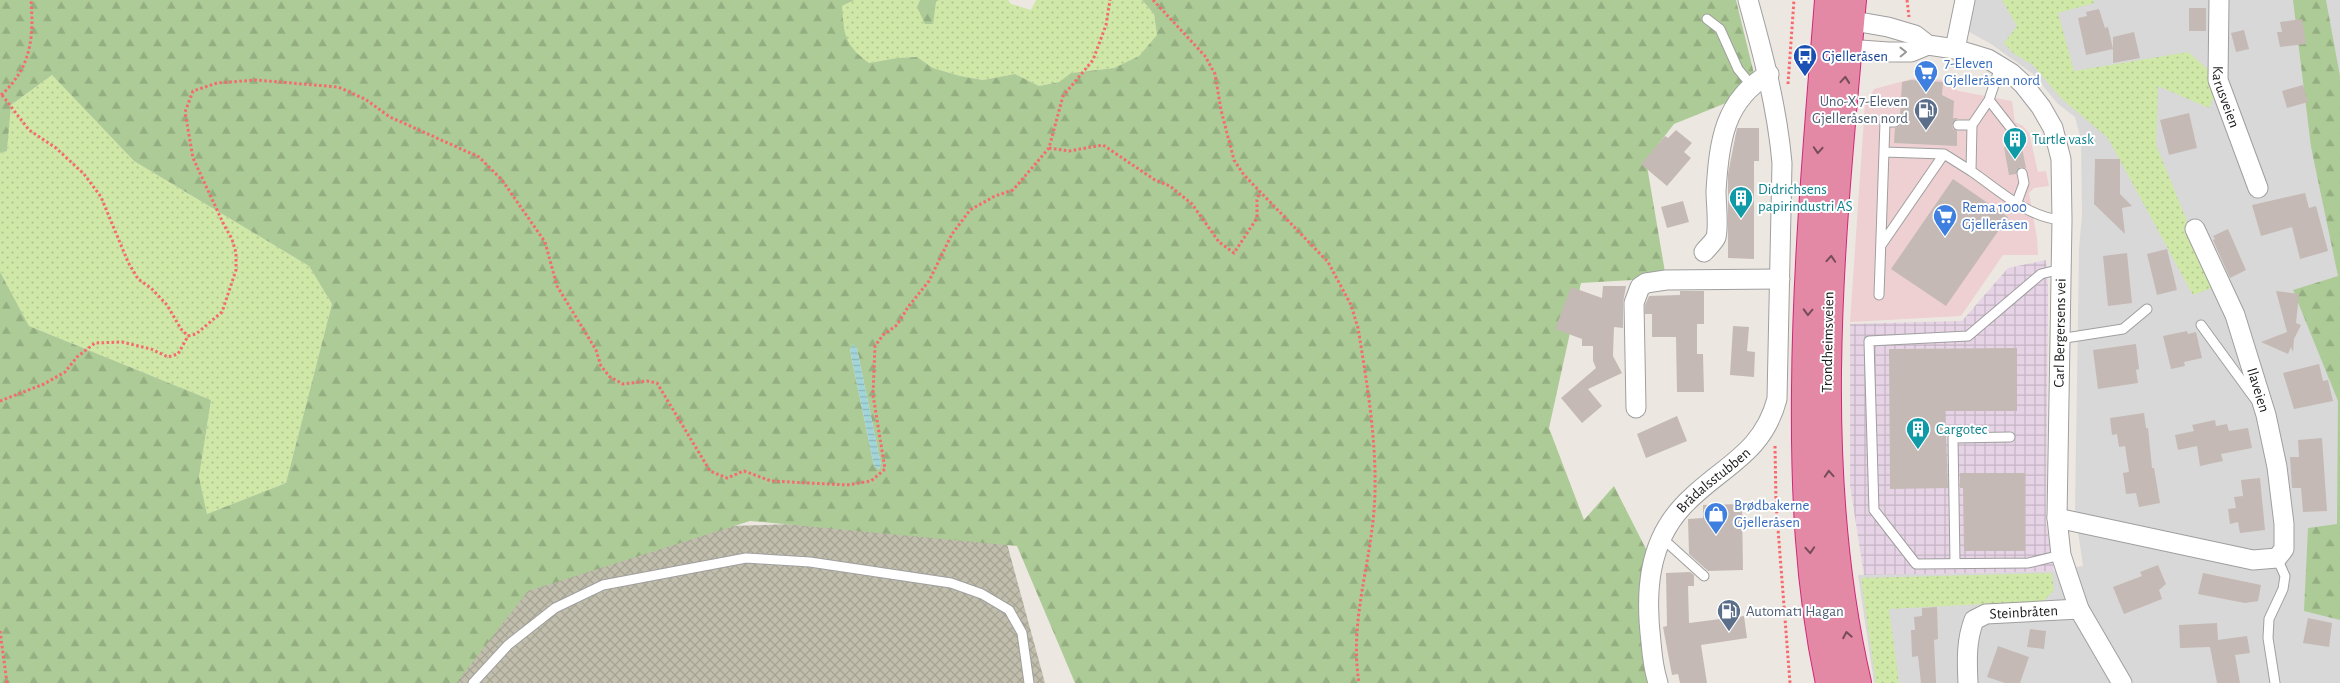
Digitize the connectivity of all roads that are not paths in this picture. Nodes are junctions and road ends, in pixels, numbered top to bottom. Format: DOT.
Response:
graph roads {
  1 [pos="1748,0"];
  2 [pos="1829,0"];
  3 [pos="1965,0"];
  4 [pos="2219,0"];
  5 [pos="1707,19"];
  6 [pos="1844,26"];
  7 [pos="1928,45"];
  8 [pos="1956,49"];
  9 [pos="2000,67"];
  10 [pos="1768,74"];
  11 [pos="1751,85"];
  12 [pos="1989,100"];
  13 [pos="1895,122"];
  14 [pos="1958,125"];
  15 [pos="1972,125"];
  16 [pos="2016,145"];
  17 [pos="1884,152"];
  18 [pos="1944,154"];
  19 [pos="1971,172"];
  20 [pos="2022,173"];
  21 [pos="2258,188"];
  22 [pos="2017,202"];
  23 [pos="2062,220"];
  24 [pos="2195,228"];
  25 [pos="1881,245"];
  26 [pos="1704,252"];
  27 [pos="2061,268"];
  28 [pos="1780,279"];
  29 [pos="1879,295"];
  30 [pos="2148,309"];
  31 [pos="2201,325"];
  32 [pos="2059,339"];
  33 [pos="1636,408"];
  34 [pos="2266,415"];
  35 [pos="2010,437"];
  36 [pos="2058,518"];
  37 [pos="1662,538"];
  38 [pos="2061,555"];
  39 [pos="2277,558"];
  40 [pos="1954,563"];
  41 [pos="1704,576"];
  42 [pos="2078,609"];
  43 [pos="474,683"];
  44 [pos="1029,683"];
  45 [pos="1658,683"];
  46 [pos="1830,683"];
  47 [pos="1857,683"];
  48 [pos="1968,683"];
  49 [pos="2122,683"];
  50 [pos="2274,683"];
  1 -- 10 [label="street, Brådalsstubben"];
  2 -- 6 [label="highway, Trondheimsveien"];
  3 -- 8 [label="street"];
  4 -- 21 [label="street, Karusveien"];
  5 -- 11 [label="lane"];
  6 -- 7 [label="street, Carl Bergersens vei"];
  6 -- 7 [label="street, Carl Bergersens vei, one-way"];
  6 -- 46 [label="highway, Trondheimsveien, one-way"];
  47 -- 6 [label="highway, Trondheimsveien, one-way"];
  7 -- 8 [label="street, Carl Bergersens vei"];
  8 -- 9 [label="street, Carl Bergersens vei"];
  9 -- 12 [label="lane"];
  9 -- 23 [label="street, Carl Bergersens vei"];
  10 -- 11 [label="street"];
  10 -- 28 [label="street, Brådalsstubben"];
  11 -- 26 [label="street"];
  12 -- 15 [label="lane"];
  12 -- 16 [label="lane"];
  13 -- 17 [label="lane"];
  14 -- 15 [label="lane"];
  15 -- 19 [label="lane"];
  17 -- 18 [label="lane"];
  17 -- 25 [label="lane"];
  18 -- 19 [label="lane"];
  18 -- 25 [label="lane"];
  19 -- 22 [label="lane"];
  20 -- 22 [label="lane"];
  22 -- 23 [label="lane"];
  23 -- 27 [label="street, Carl Bergersens vei"];
  24 -- 34 [label="street, Ilaveien"];
  25 -- 29 [label="lane"];
  27 -- 32 [label="street, Carl Bergersens vei"];
  27 -- 40 [label="lane"];
  28 -- 33 [label="street"];
  28 -- 37 [label="street, Brådalsstubben"];
  30 -- 32 [label="lane"];
  31 -- 34 [label="lane"];
  32 -- 36 [label="street, Carl Bergersens vei"];
  34 -- 39 [label="street, Ilaveien"];
  35 -- 40 [label="lane"];
  36 -- 38 [label="street, Carl Bergersens vei"];
  36 -- 39 [label="street"];
  37 -- 41 [label="lane"];
  37 -- 45 [label="street, Brådalsstubben"];
  38 -- 40 [label="lane"];
  38 -- 42 [label="street, Carl Bergersens vei"];
  39 -- 50 [label="lane"];
  42 -- 48 [label="street, Steinbråten"];
  42 -- 49 [label="street, Carl Bergersens vei"];
  43 -- 44 [label="lane"];
}
